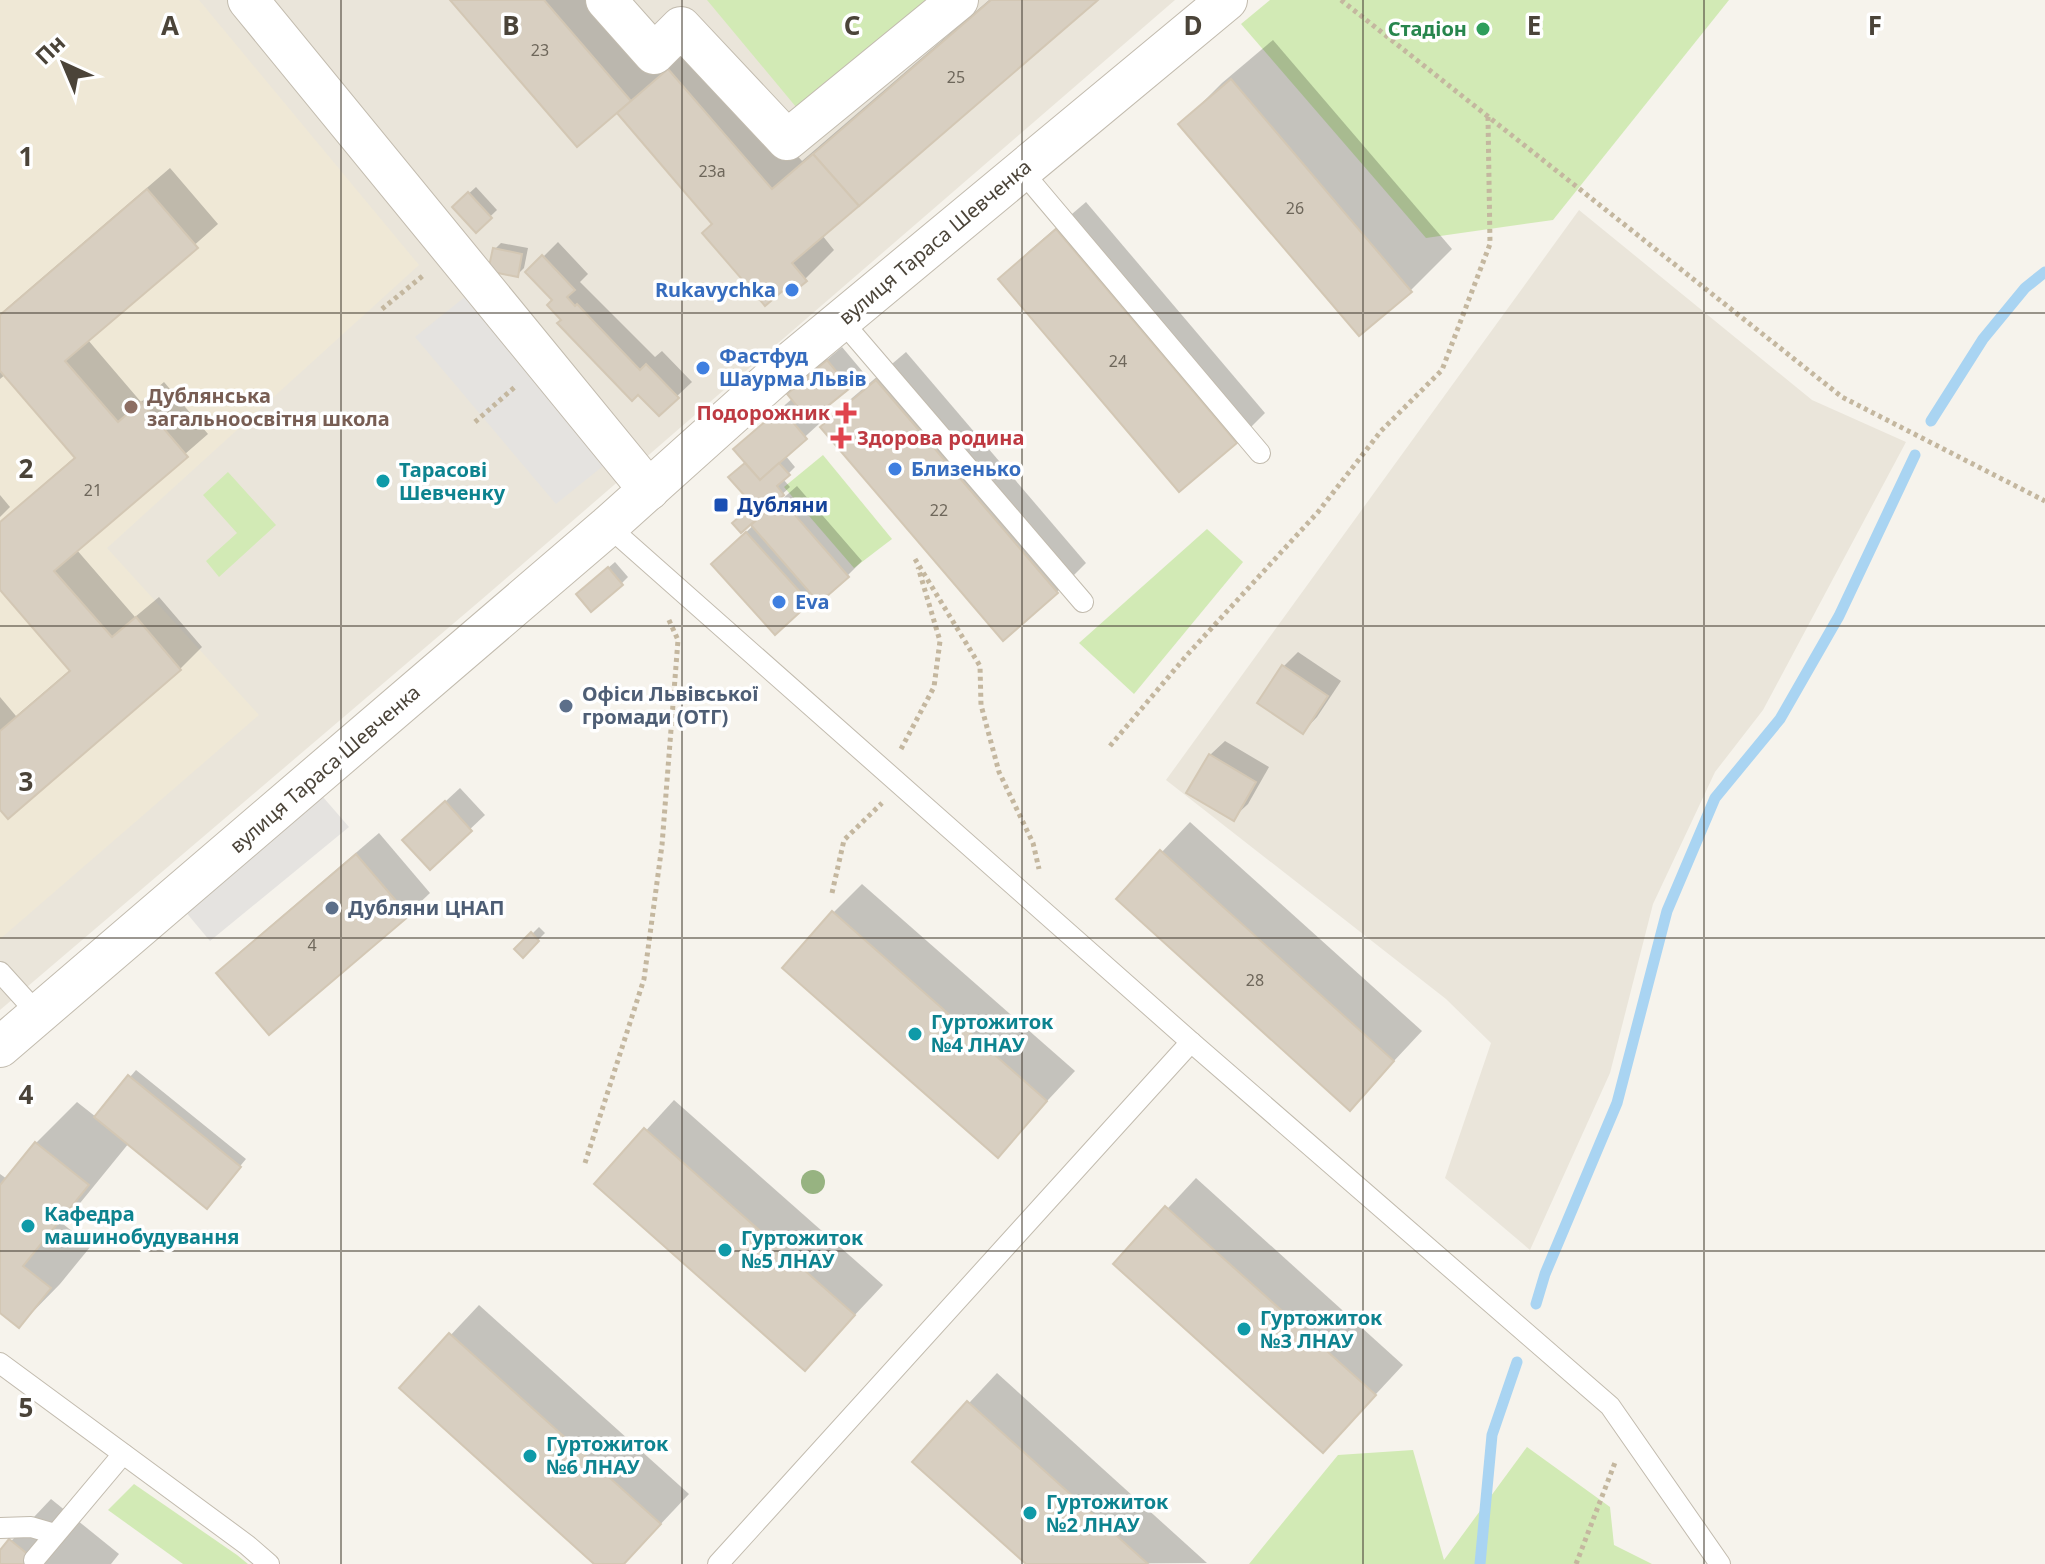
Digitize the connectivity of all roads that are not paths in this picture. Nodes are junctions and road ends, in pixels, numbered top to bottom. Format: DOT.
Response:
graph roads {
  1 [pos="248,0"];
  2 [pos="606,0"];
  3 [pos="958,0"];
  4 [pos="1227,0"];
  5 [pos="1021,170"];
  6 [pos="841,320"];
  7 [pos="1260,453"];
  8 [pos="649,490"];
  9 [pos="608,526"];
  10 [pos="1083,602"];
  11 [pos="0,972"];
  12 [pos="38,1014"];
  13 [pos="1191,1042"];
  14 [pos="0,1047"];
  15 [pos="0,1363"];
  16 [pos="123,1454"];
  17 [pos="0,1528"];
  18 [pos="55,1534"];
  19 [pos="34,1560"];
  20 [pos="727,1561"];
  21 [pos="269,1564"];
  22 [pos="1720,1564"];
  1 -- 8 [label="street"];
  2 -- 3 [label="street"];
  4 -- 5 [label="street, вулиця Тараса Шевченка"];
  5 -- 6 [label="street, вулиця Тараса Шевченка"];
  5 -- 7 [label="lane"];
  6 -- 8 [label="street, вулиця Тараса Шевченка"];
  6 -- 10 [label="lane"];
  8 -- 9 [label="street, вулиця Тараса Шевченка"];
  9 -- 12 [label="street, вулиця Тараса Шевченка"];
  9 -- 13 [label="lane"];
  11 -- 12 [label="lane"];
  12 -- 14 [label="street, вулиця Тараса Шевченка"];
  13 -- 20 [label="lane"];
  13 -- 22 [label="lane"];
  15 -- 16 [label="lane"];
  16 -- 18 [label="lane"];
  16 -- 21 [label="lane"];
  17 -- 18 [label="lane"];
  18 -- 19 [label="lane"];
}
